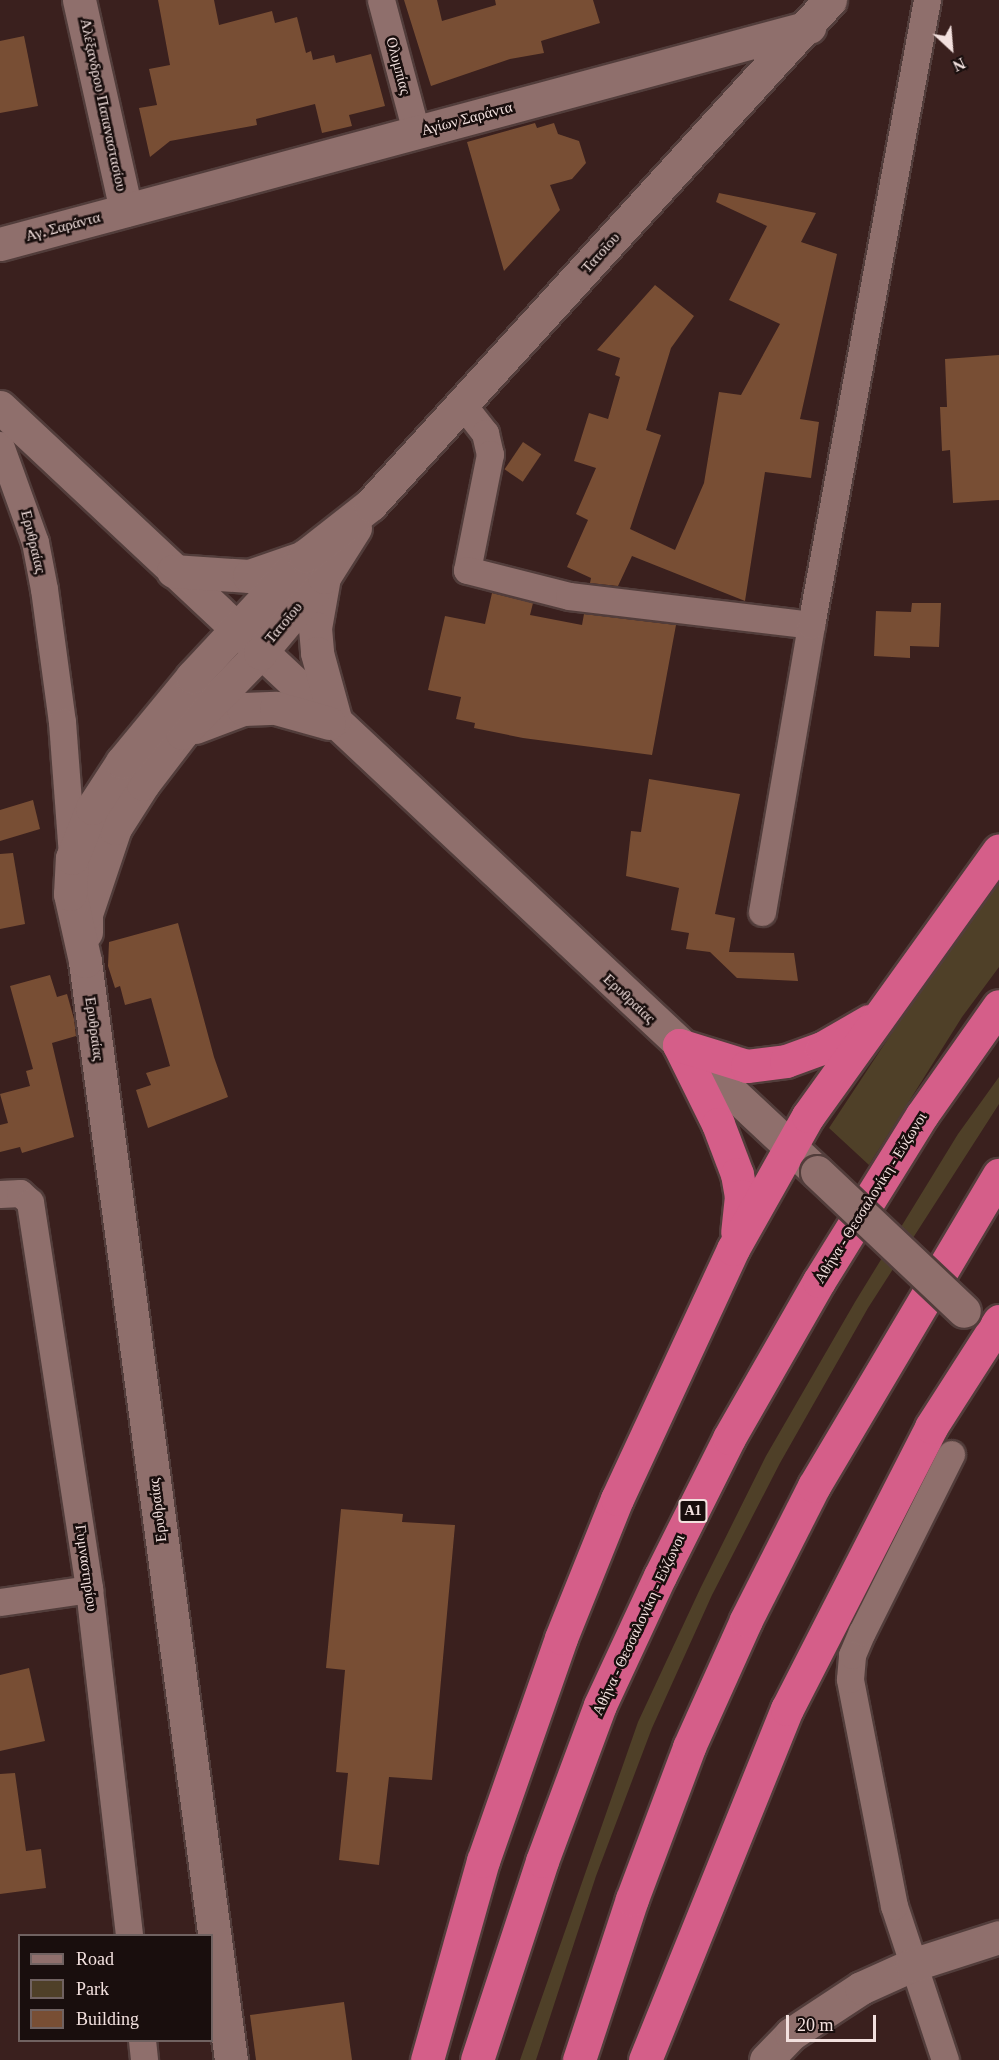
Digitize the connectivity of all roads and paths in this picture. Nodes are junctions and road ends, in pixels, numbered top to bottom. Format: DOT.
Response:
graph roads {
  1 [pos="79,0"];
  2 [pos="381,0"];
  3 [pos="830,0"];
  4 [pos="927,0"];
  5 [pos="808,27"];
  6 [pos="416,132"];
  7 [pos="126,210"];
  8 [pos="0,244"];
  9 [pos="463,405"];
  10 [pos="0,407"];
  11 [pos="0,444"];
  12 [pos="315,567"];
  13 [pos="173,571"];
  14 [pos="811,625"];
  15 [pos="235,630"];
  16 [pos="260,653"];
  17 [pos="338,726"];
  18 [pos="182,733"];
  19 [pos="999,850"];
  20 [pos="72,858"];
  21 [pos="762,912"];
  22 [pos="84,961"];
  23 [pos="999,1006"];
  24 [pos="878,1016"];
  25 [pos="679,1045"];
  26 [pos="791,1147"];
  27 [pos="999,1175"];
  28 [pos="0,1194"];
  29 [pos="733,1249"];
  30 [pos="996,1334"];
  31 [pos="951,1454"];
  32 [pos="89,1589"];
  33 [pos="0,1602"];
  34 [pos="129,1934"];
  35 [pos="999,1937"];
  36 [pos="912,1965"];
  37 [pos="142,2042"];
  38 [pos="144,2060"];
  39 [pos="231,2060"];
  40 [pos="427,2060"];
  41 [pos="477,2060"];
  42 [pos="579,2060"];
  43 [pos="645,2060"];
  44 [pos="766,2060"];
  45 [pos="945,2060"];
  1 -- 7 [label="main road, Αλέξανδρου Παπαναστασίου"];
  2 -- 6 [label="street, Ολυμπίας"];
  3 -- 5 [label="main road, Τατοΐου"];
  4 -- 14 [label="street"];
  5 -- 6 [label="main road, Αγίων Σαράντα"];
  5 -- 9 [label="main road, Τατοΐου"];
  6 -- 7 [label="main road, Αγίων Σαράντα"];
  7 -- 8 [label="main road, Αγ. Σαράντα"];
  9 -- 12 [label="main road, Τατοΐου"];
  9 -- 14 [label="street"];
  10 -- 13 [label="main road, Ερυθραίας"];
  11 -- 20 [label="street, Ερυθραίας"];
  12 -- 13 [label="main road"];
  12 -- 15 [label="main road, Τατοΐου"];
  12 -- 16 [label="main road, Τατοΐου"];
  12 -- 17 [label="main road"];
  13 -- 15 [label="main road, Ερυθραίας"];
  14 -- 21 [label="street"];
  15 -- 16 [label="main road, Ερυθραίας"];
  15 -- 20 [label="main road, Ερυθραίας"];
  16 -- 17 [label="main road, Ερυθραίας"];
  16 -- 18 [label="main road, Ερυθραίας"];
  17 -- 18 [label="main road"];
  17 -- 25 [label="main road, Ερυθραίας"];
  18 -- 22 [label="main road, Ερυθραίας"];
  19 -- 24 [label="highway"];
  20 -- 22 [label="main road, Ερυθραίας"];
  22 -- 39 [label="main road, Ερυθραίας"];
  23 -- 41 [label="highway, Αθήνα - Θεσσαλονίκη - Εύζωνοι / Α1"];
  24 -- 25 [label="highway"];
  24 -- 26 [label="highway"];
  25 -- 26 [label="main road, Ερυθραίας"];
  25 -- 29 [label="highway"];
  26 -- 29 [label="highway"];
  26 -- 30 [label="main road, Ερυθραίας, bridge"];
  27 -- 42 [label="highway"];
  28 -- 32 [label="street, Γυμναστηρίου"];
  29 -- 40 [label="highway"];
  30 -- 43 [label="highway"];
  31 -- 36 [label="street"];
  32 -- 33 [label="street"];
  32 -- 34 [label="street, Γυμναστηρίου"];
  35 -- 36 [label="main road"];
  36 -- 44 [label="main road"];
  36 -- 45 [label="street"];
  37 -- 38 [label="street"];
}
